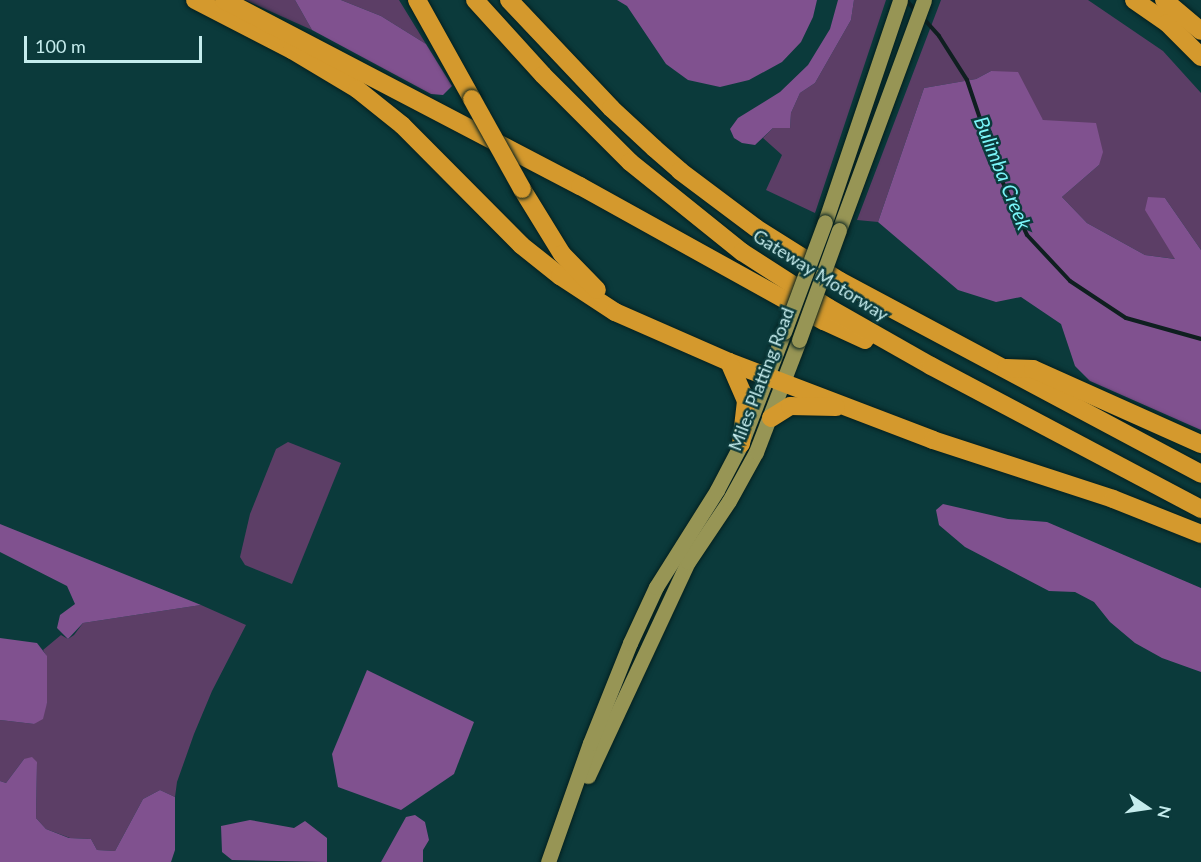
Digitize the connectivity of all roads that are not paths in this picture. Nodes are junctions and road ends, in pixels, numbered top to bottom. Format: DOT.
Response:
graph roads {
  1 [pos="195,0"];
  2 [pos="225,0"];
  3 [pos="417,0"];
  4 [pos="475,0"];
  5 [pos="509,0"];
  6 [pos="924,0"];
  7 [pos="1134,0"];
  8 [pos="1164,0"];
  9 [pos="898,5"];
  10 [pos="1201,31"];
  11 [pos="1201,57"];
  12 [pos="615,312"];
  13 [pos="729,362"];
  14 [pos="931,366"];
  15 [pos="1001,368"];
  16 [pos="776,379"];
  17 [pos="850,408"];
  18 [pos="771,418"];
  19 [pos="741,444"];
  20 [pos="1201,444"];
  21 [pos="1201,474"];
  22 [pos="1201,508"];
  23 [pos="1201,534"];
  24 [pos="549,858"];
  1 -- 12 [label="highway"];
  2 -- 14 [label="highway"];
  3 -- 12 [label="highway, bridge"];
  4 -- 14 [label="highway, Gateway Motorway"];
  5 -- 15 [label="highway, Gateway Motorway"];
  6 -- 16 [label="main road, Miles Platting Road, bridge"];
  7 -- 11 [label="highway"];
  8 -- 10 [label="highway"];
  9 -- 16 [label="main road, Miles Platting Road, bridge"];
  12 -- 13 [label="highway"];
  13 -- 16 [label="highway"];
  13 -- 19 [label="highway"];
  14 -- 22 [label="highway, Gateway Motorway"];
  15 -- 20 [label="highway"];
  15 -- 21 [label="highway, Gateway Motorway"];
  16 -- 17 [label="highway"];
  16 -- 18 [label="main road, Miles Platting Road"];
  16 -- 19 [label="main road, Miles Platting Road"];
  17 -- 18 [label="highway"];
  17 -- 23 [label="highway"];
  18 -- 24 [label="main road, Miles Platting Road"];
  19 -- 24 [label="main road, Miles Platting Road"];
}
